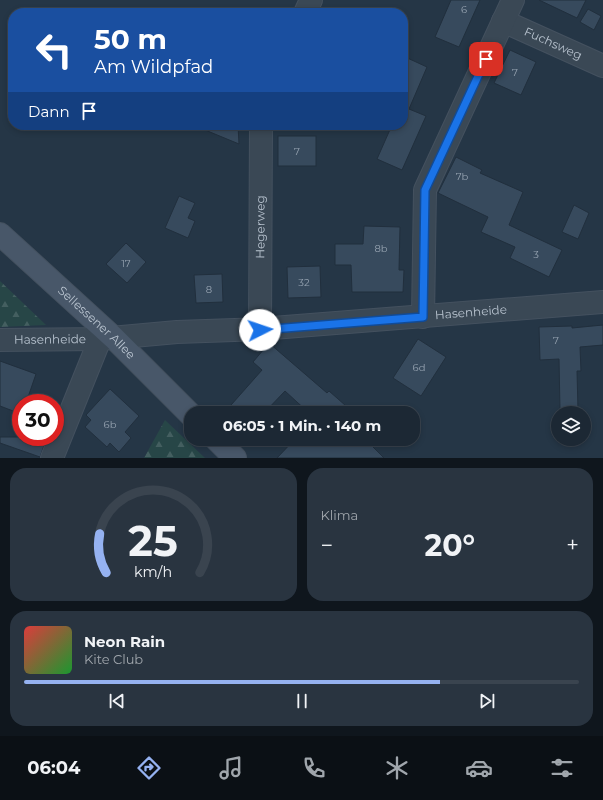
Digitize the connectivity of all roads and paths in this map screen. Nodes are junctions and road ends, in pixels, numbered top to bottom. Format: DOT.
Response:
graph roads {
  1 [pos="513,0"];
  2 [pos="503,21"];
  3 [pos="603,66"];
  4 [pos="261,130"];
  5 [pos="0,234"];
  6 [pos="603,302"];
  7 [pos="423,317"];
  8 [pos="260,330"];
  9 [pos="107,339"];
  10 [pos="0,340"];
  11 [pos="184,409"];
  12 [pos="223,446"];
  13 [pos="52,458"];
  14 [pos="235,458"];
  1 -- 2 [label="street"];
  2 -- 3 [label="street, Fuchsweg"];
  2 -- 7 [label="street"];
  4 -- 8 [label="street, Hegerweg"];
  5 -- 9 [label="main road, Sellessener Allee"];
  6 -- 7 [label="street, Hasenheide"];
  7 -- 8 [label="street, Hasenheide"];
  8 -- 9 [label="street, Hasenheide"];
  9 -- 10 [label="street, Hasenheide"];
  9 -- 11 [label="main road, Sellessener Allee"];
  9 -- 13 [label="street, Hasenheide"];
  12 -- 14 [label="main road"];
}
